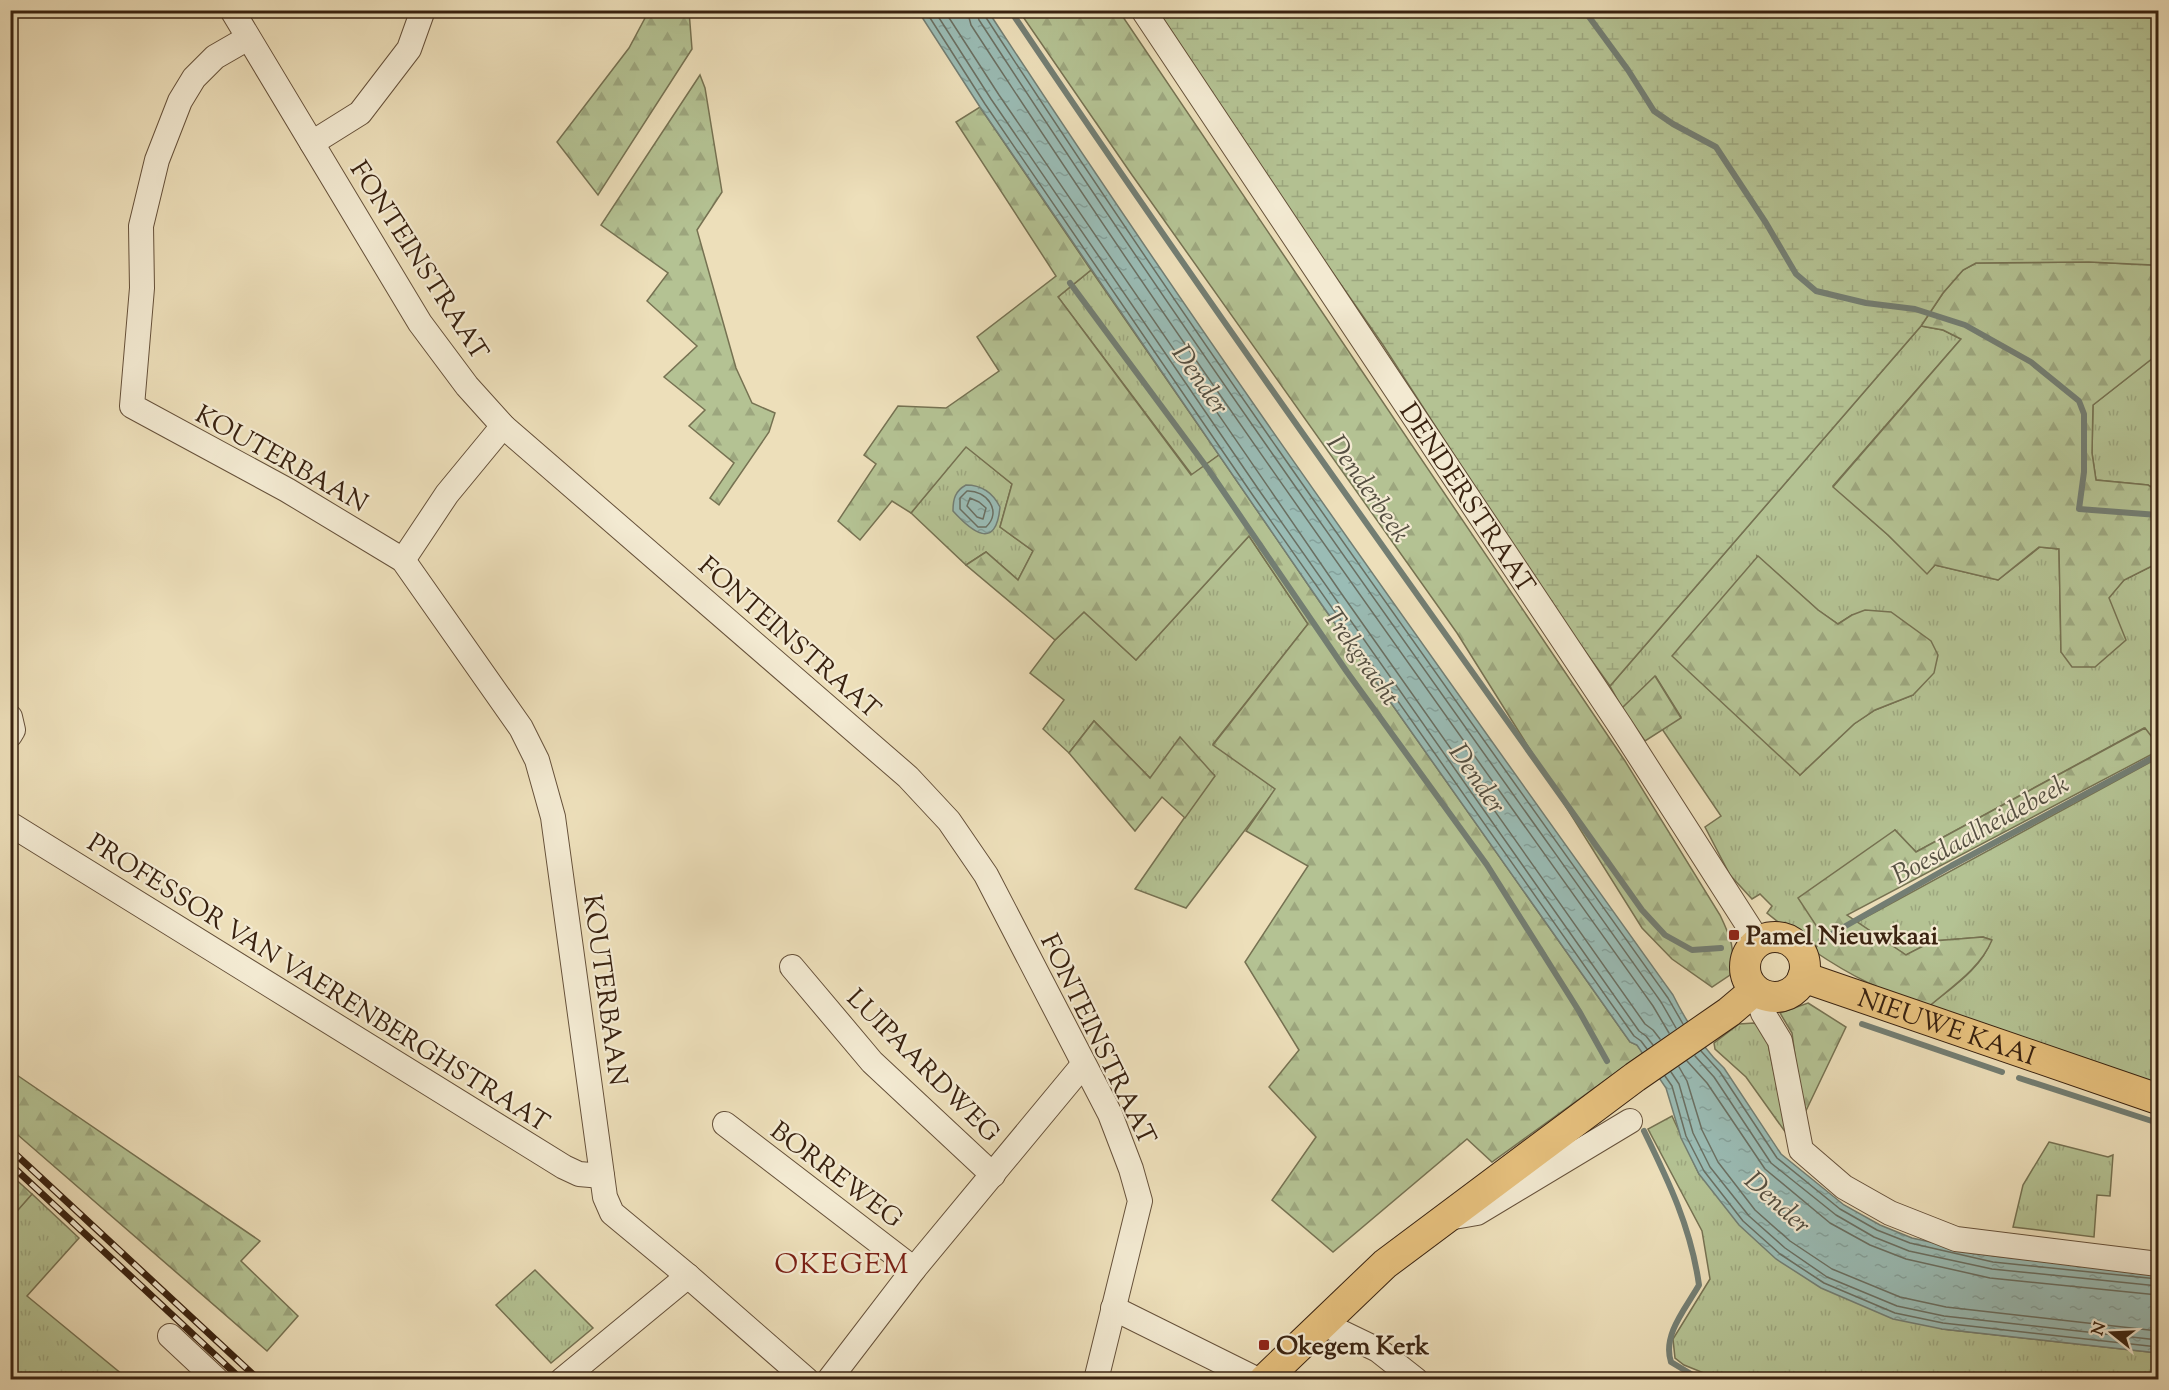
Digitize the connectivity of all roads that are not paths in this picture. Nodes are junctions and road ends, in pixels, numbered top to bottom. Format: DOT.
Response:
graph roads {
  1 [pos="232,10"];
  2 [pos="423,10"];
  3 [pos="1143,10"];
  4 [pos="248,38"];
  5 [pos="312,143"];
  6 [pos="502,426"];
  7 [pos="403,560"];
  8 [pos="10,717"];
  9 [pos="10,735"];
  10 [pos="10,824"];
  11 [pos="1758,941"];
  12 [pos="792,968"];
  13 [pos="1803,977"];
  14 [pos="1755,990"];
  15 [pos="1083,1065"];
  16 [pos="2158,1099"];
  17 [pos="1630,1120"];
  18 [pos="725,1124"];
  19 [pos="993,1175"];
  20 [pos="602,1176"];
  21 [pos="1446,1219"];
  22 [pos="2158,1263"];
  23 [pos="914,1269"];
  24 [pos="688,1276"];
  25 [pos="1113,1308"];
  26 [pos="1331,1314"];
  27 [pos="170,1336"];
  28 [pos="217,1380"];
  29 [pos="562,1380"];
  30 [pos="807,1380"];
  31 [pos="830,1380"];
  32 [pos="1095,1380"];
  33 [pos="1258,1380"];
  34 [pos="1264,1380"];
  35 [pos="1416,1380"];
  1 -- 4 [label="street, FONTEINSTRAAT"];
  2 -- 5 [label="street"];
  3 -- 11 [label="street, DENDERSTRAAT"];
  4 -- 5 [label="street, FONTEINSTRAAT"];
  4 -- 7 [label="street, KOUTERBAAN"];
  5 -- 6 [label="street, FONTEINSTRAAT"];
  6 -- 7 [label="street"];
  6 -- 15 [label="street, FONTEINSTRAAT"];
  7 -- 20 [label="street, KOUTERBAAN"];
  8 -- 9 [label="street"];
  10 -- 20 [label="street, PROFESSOR VAN VAERENBERGHSTRAAT"];
  11 -- 13 [label="main road"];
  11 -- 14 [label="main road"];
  12 -- 19 [label="street, LUIPAARDWEG"];
  13 -- 14 [label="main road"];
  13 -- 16 [label="main road, NIEUWE KAAI"];
  14 -- 21 [label="main road"];
  14 -- 22 [label="street"];
  15 -- 19 [label="street"];
  15 -- 25 [label="street, FONTEINSTRAAT"];
  17 -- 21 [label="street"];
  18 -- 23 [label="street, BORREWEG"];
  19 -- 23 [label="street"];
  20 -- 24 [label="street, KOUTERBAAN"];
  21 -- 26 [label="main road"];
  23 -- 31 [label="street"];
  24 -- 29 [label="street"];
  24 -- 30 [label="street, KOUTERBAAN"];
  25 -- 32 [label="street, FONTEINSTRAAT"];
  25 -- 33 [label="street"];
  26 -- 34 [label="main road"];
  26 -- 35 [label="street"];
  27 -- 28 [label="street"];
}
